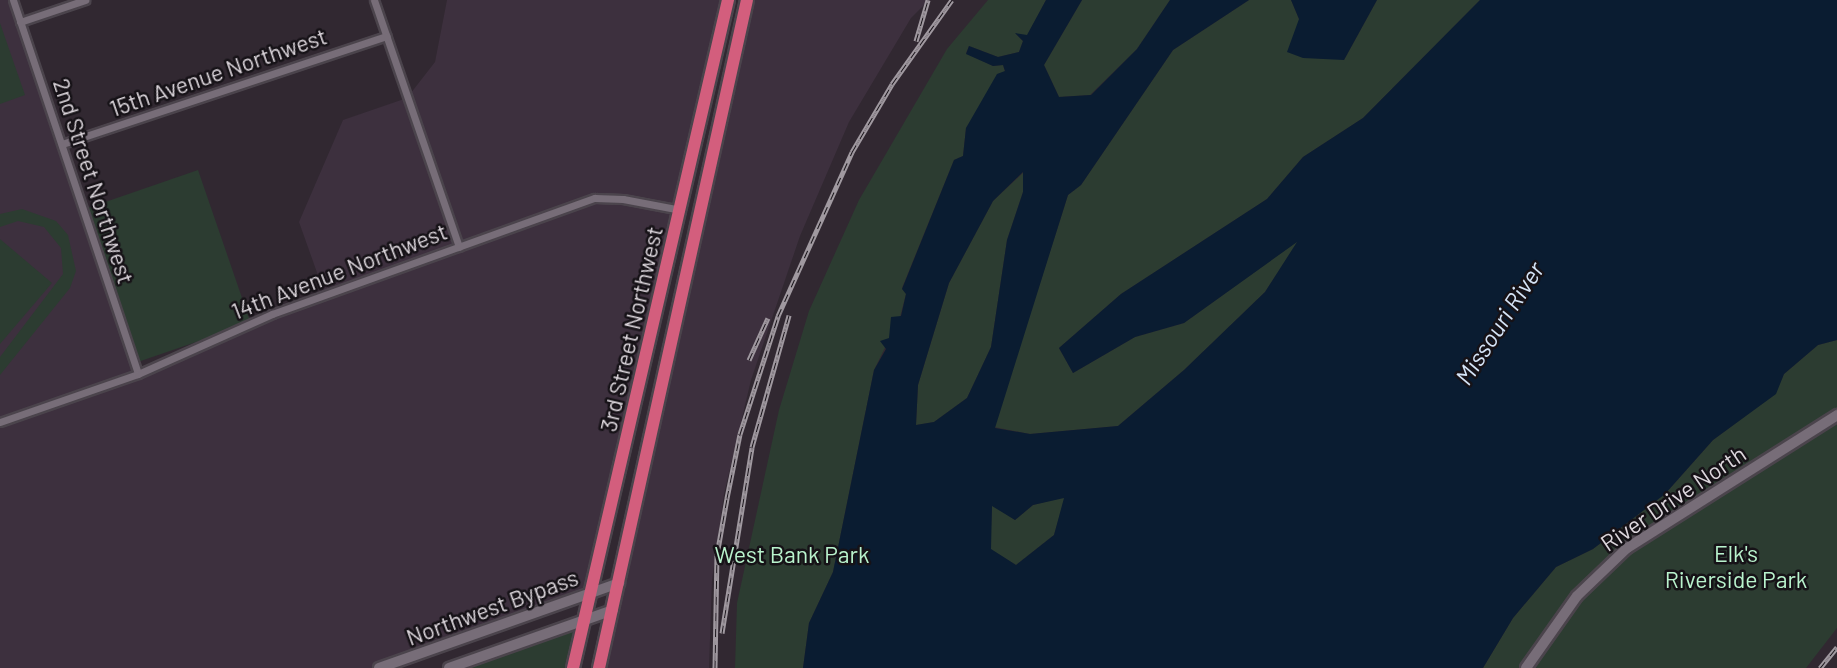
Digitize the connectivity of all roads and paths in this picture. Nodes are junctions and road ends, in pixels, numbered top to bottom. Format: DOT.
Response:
graph roads {
  1 [pos="13,0"];
  2 [pos="85,0"];
  3 [pos="374,0"];
  4 [pos="728,0"];
  5 [pos="747,0"];
  6 [pos="20,22"];
  7 [pos="386,36"];
  8 [pos="62,144"];
  9 [pos="681,211"];
  10 [pos="698,215"];
  11 [pos="458,247"];
  12 [pos="138,374"];
  13 [pos="1837,415"];
  14 [pos="0,422"];
  15 [pos="619,583"];
  16 [pos="591,592"];
  17 [pos="613,610"];
  18 [pos="584,621"];
  19 [pos="379,668"];
  20 [pos="449,668"];
  21 [pos="573,668"];
  22 [pos="599,668"];
  23 [pos="1526,668"];
  1 -- 6 [label="street, 2nd Street Northwest"];
  2 -- 6 [label="street"];
  3 -- 7 [label="street"];
  4 -- 9 [label="highway, 3rd Street Northwest"];
  5 -- 10 [label="highway, 3rd Street Northwest"];
  6 -- 8 [label="street, 2nd Street Northwest"];
  7 -- 8 [label="street, 15th Avenue Northwest"];
  7 -- 11 [label="street"];
  8 -- 12 [label="street, 2nd Street Northwest"];
  9 -- 10 [label="main road, 14th Avenue Northwest"];
  9 -- 11 [label="street, 14th Avenue Northwest"];
  9 -- 16 [label="highway, 3rd Street Northwest"];
  10 -- 15 [label="highway, 3rd Street Northwest"];
  11 -- 12 [label="street, 14th Avenue Northwest"];
  12 -- 14 [label="street, 14th Avenue Northwest"];
  13 -- 23 [label="main road, River Drive North"];
  15 -- 16 [label="main road, Northwest Bypass"];
  15 -- 17 [label="highway, 3rd Street Northwest"];
  16 -- 18 [label="highway, 3rd Street Northwest"];
  16 -- 19 [label="main road, Northwest Bypass"];
  17 -- 18 [label="main road, Northwest Bypass"];
  17 -- 22 [label="highway, 3rd Street Northwest"];
  18 -- 20 [label="main road, Northwest Bypass"];
  18 -- 21 [label="highway, 3rd Street Northwest"];
}
